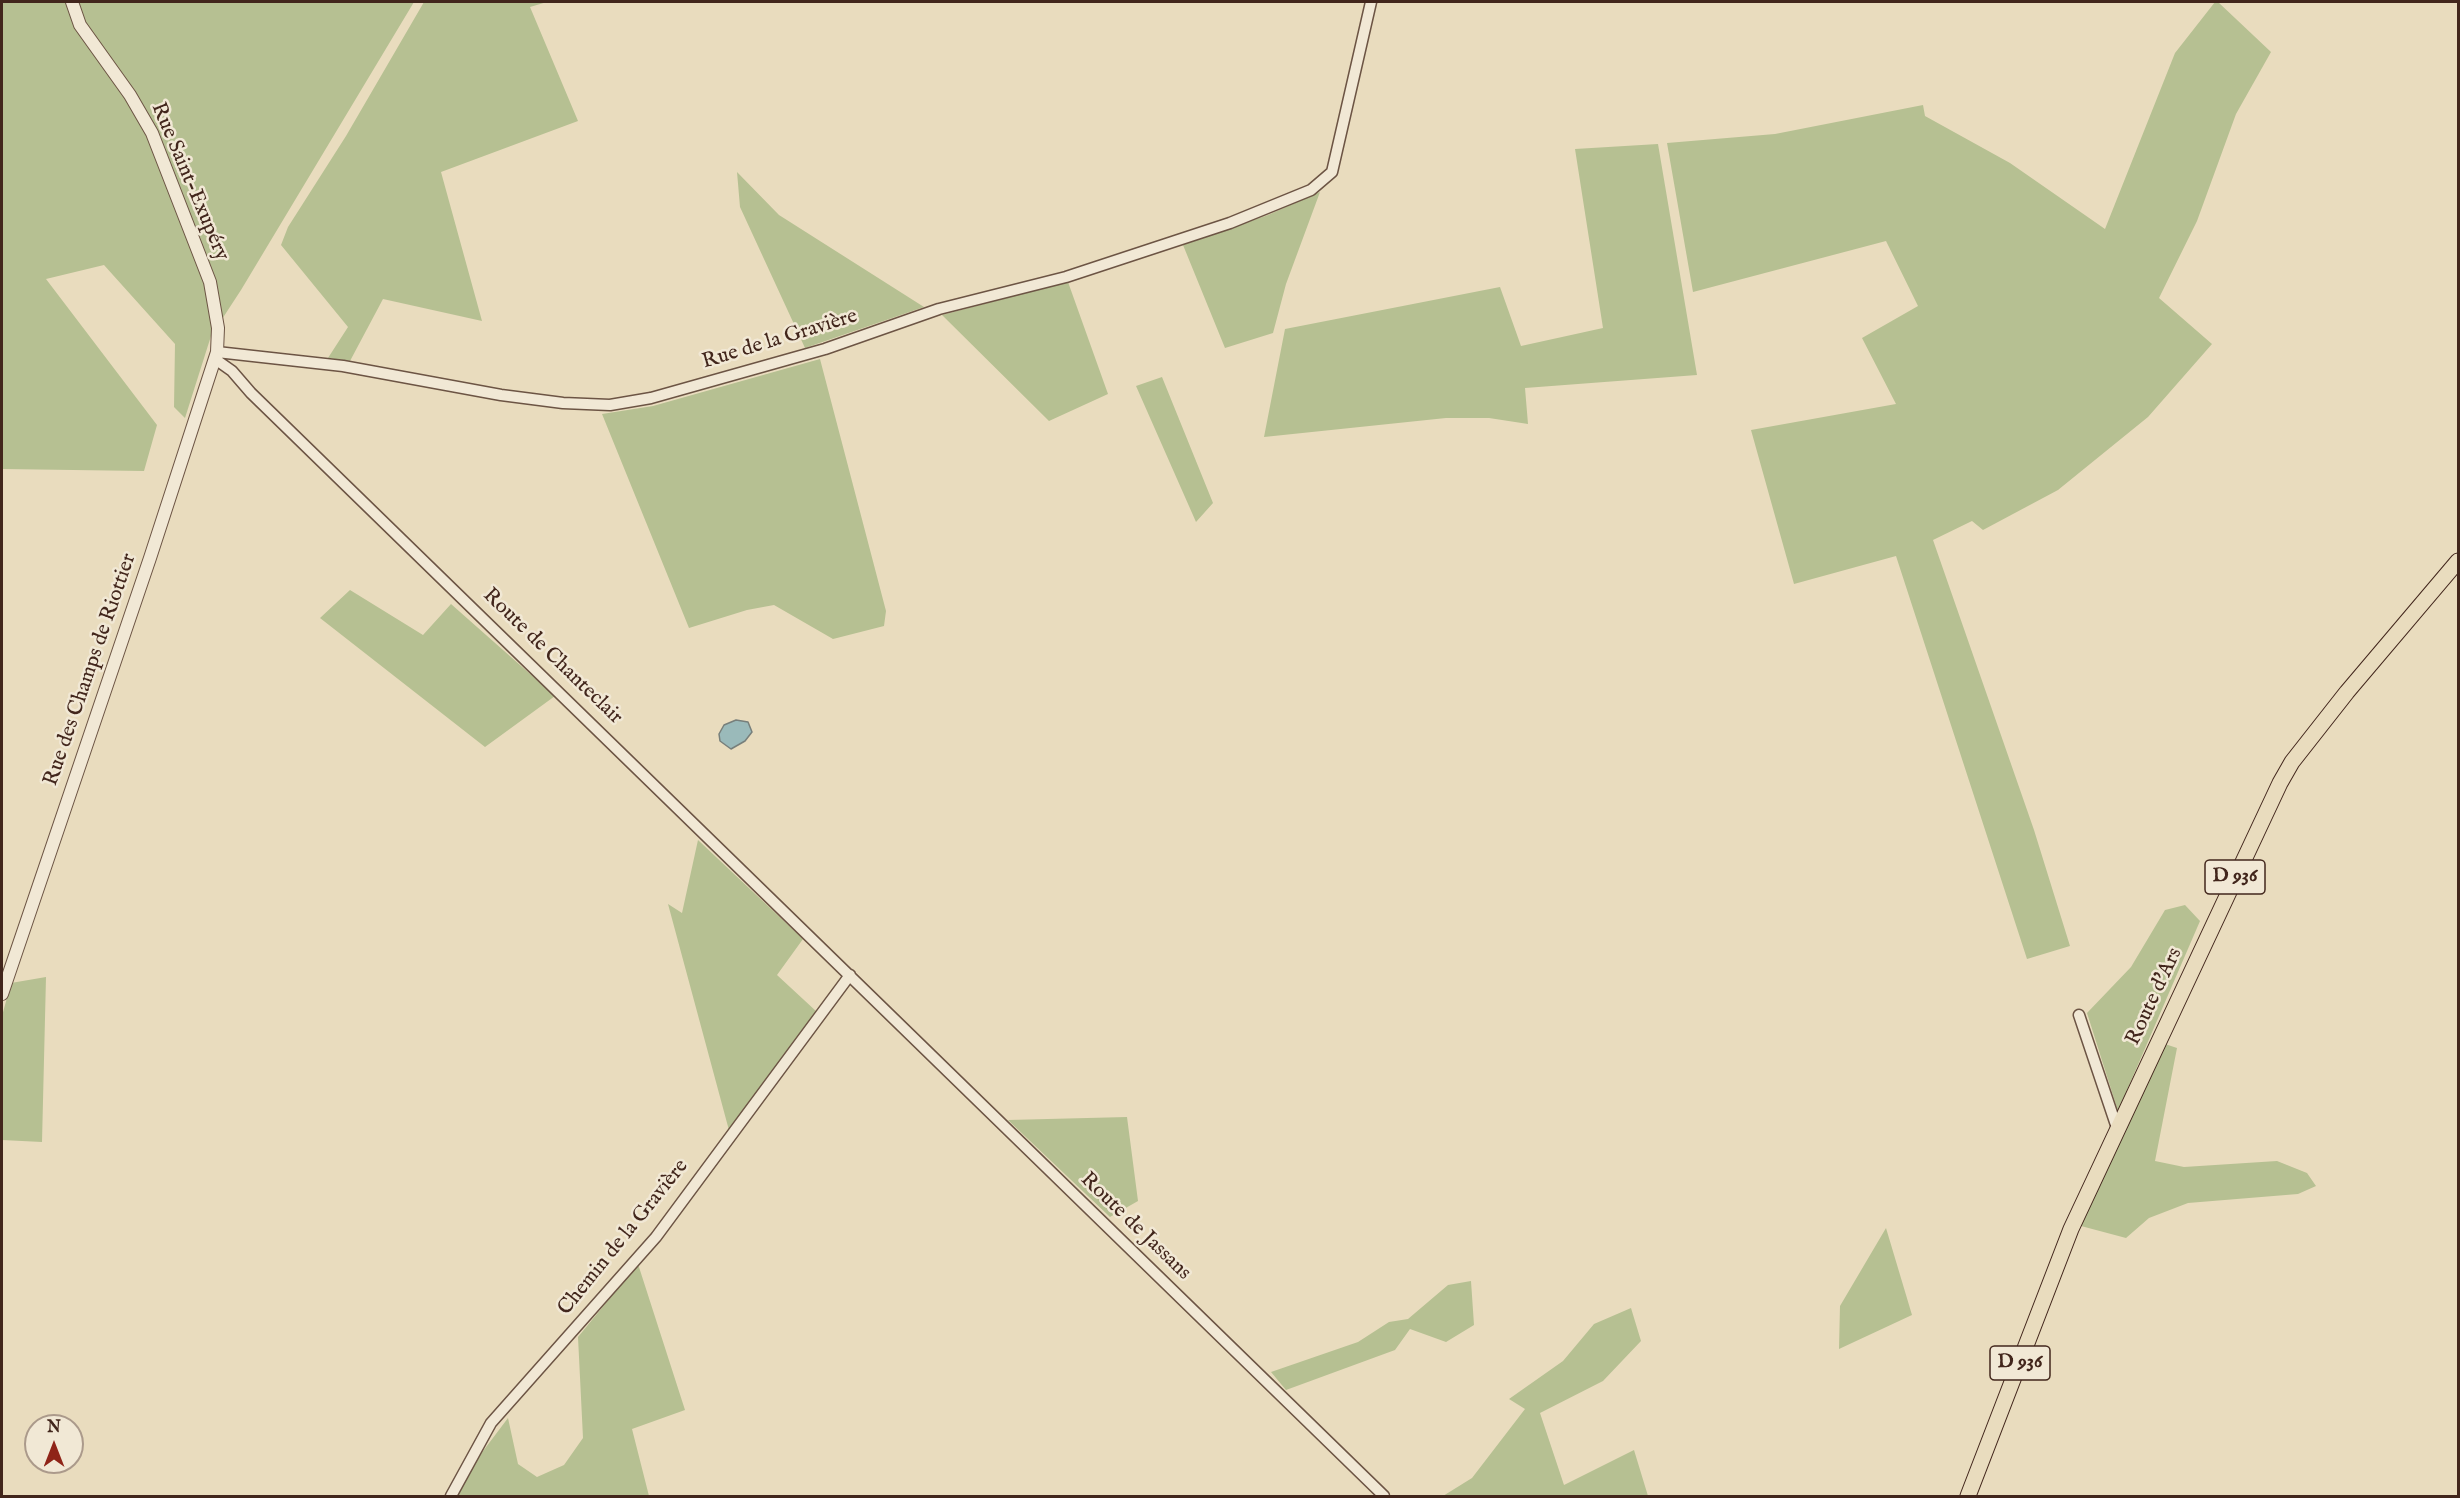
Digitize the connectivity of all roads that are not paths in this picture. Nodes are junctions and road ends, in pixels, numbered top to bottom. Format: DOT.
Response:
graph roads {
  1 [pos="72,2"];
  2 [pos="1371,2"];
  3 [pos="216,355"];
  4 [pos="2458,561"];
  5 [pos="850,975"];
  6 [pos="859,985"];
  7 [pos="2,994"];
  8 [pos="2079,1015"];
  9 [pos="2117,1128"];
  10 [pos="450,1497"];
  11 [pos="1384,1497"];
  12 [pos="1968,1497"];
  1 -- 3 [label="street, Rue Saint-Exupéry"];
  2 -- 3 [label="street, Rue de la Gravière"];
  3 -- 5 [label="street, Route de Chanteclair"];
  3 -- 7 [label="street, Rue des Champs de Riottier"];
  4 -- 9 [label="main road, Route d'Ars / D 936"];
  5 -- 6 [label="street, Route de Chanteclair"];
  5 -- 10 [label="street, Chemin de la Gravière"];
  6 -- 11 [label="street, Route de Jassans"];
  8 -- 9 [label="street"];
  9 -- 12 [label="main road, Route d'Ars / D 936"];
}
